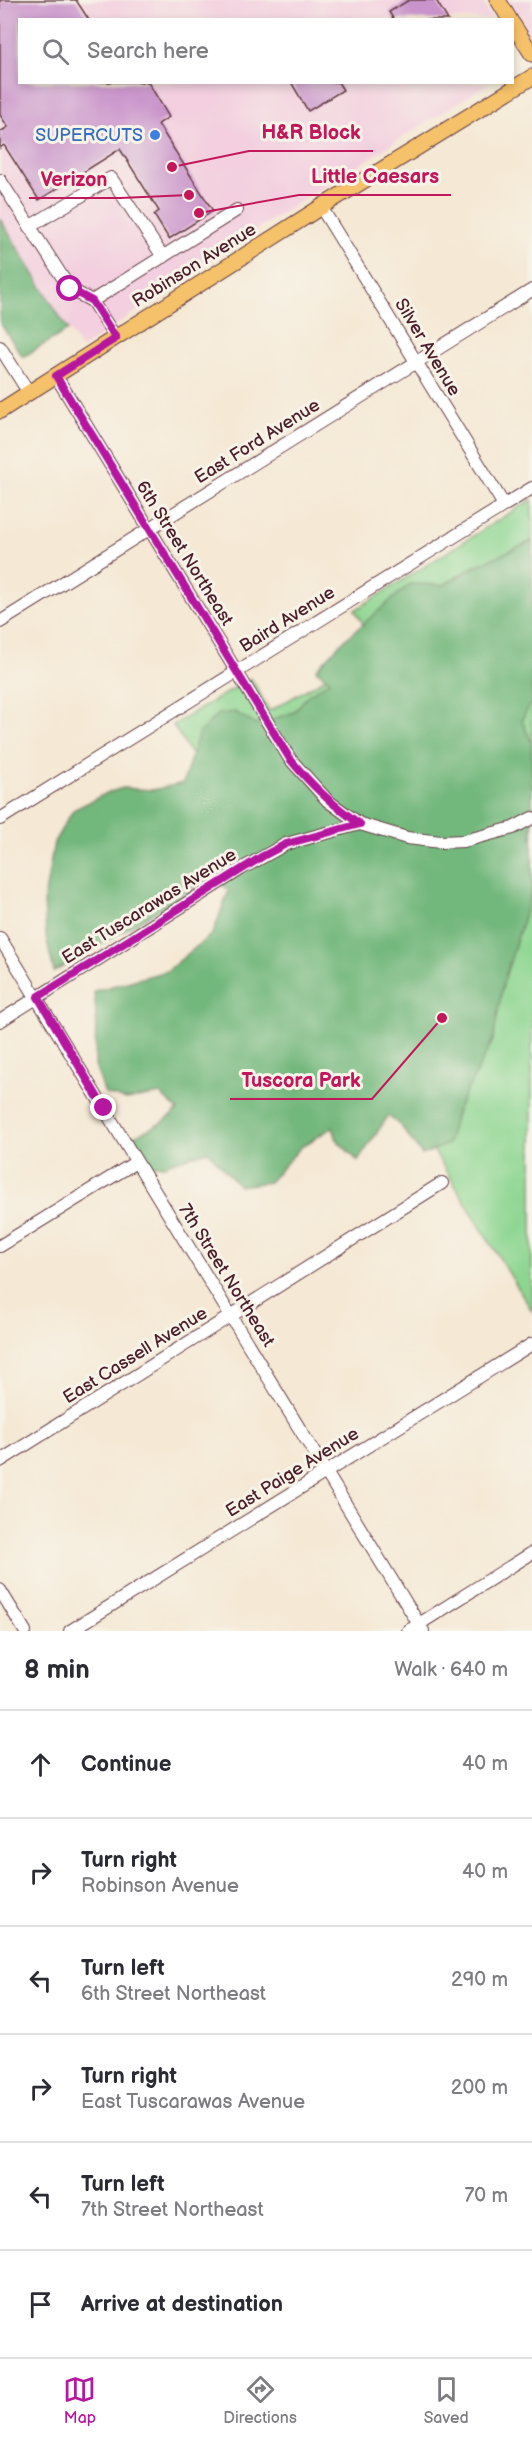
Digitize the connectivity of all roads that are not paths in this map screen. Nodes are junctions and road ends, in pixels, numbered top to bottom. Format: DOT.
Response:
graph roads {
  1 [pos="498,0"];
  2 [pos="510,18"];
  3 [pos="514,24"];
  4 [pos="532,54"];
  5 [pos="532,77"];
  6 [pos="0,180"];
  7 [pos="321,207"];
  8 [pos="237,210"];
  9 [pos="29,227"];
  10 [pos="163,257"];
  11 [pos="532,290"];
  12 [pos="92,301"];
  13 [pos="116,338"];
  14 [pos="0,347"];
  15 [pos="417,362"];
  16 [pos="56,376"];
  17 [pos="29,393"];
  18 [pos="0,411"];
  19 [pos="532,488"];
  20 [pos="504,505"];
  21 [pos="149,529"];
  22 [pos="0,622"];
  23 [pos="237,671"];
  24 [pos="532,818"];
  25 [pos="0,819"];
  26 [pos="360,824"];
  27 [pos="0,938"];
  28 [pos="38,997"];
  29 [pos="0,1021"];
  30 [pos="136,1162"];
  31 [pos="442,1183"];
  32 [pos="0,1246"];
  33 [pos="232,1316"];
  34 [pos="532,1344"];
  35 [pos="0,1461"];
  36 [pos="327,1472"];
  37 [pos="532,1553"];
  38 [pos="0,1590"];
  39 [pos="417,1629"];
  40 [pos="25,1631"];
  41 [pos="70,1631"];
  1 -- 2 [label="main road"];
  3 -- 4 [label="main road"];
  5 -- 7 [label="main road, Robinson Avenue"];
  6 -- 9 [label="street"];
  7 -- 13 [label="main road, Robinson Avenue"];
  7 -- 15 [label="street, Silver Avenue"];
  8 -- 10 [label="street"];
  9 -- 10 [label="street"];
  9 -- 12 [label="street"];
  10 -- 12 [label="street"];
  11 -- 15 [label="street, East Ford Avenue"];
  12 -- 13 [label="street"];
  13 -- 16 [label="main road, Robinson Avenue"];
  14 -- 17 [label="street"];
  15 -- 20 [label="street, Silver Avenue"];
  15 -- 21 [label="street, East Ford Avenue"];
  16 -- 17 [label="main road, Robinson Avenue"];
  16 -- 21 [label="street, 6th Street Northeast"];
  17 -- 18 [label="main road, Robinson Avenue"];
  19 -- 20 [label="street, Baird Avenue"];
  20 -- 23 [label="street, Baird Avenue"];
  21 -- 22 [label="street, East Ford Avenue"];
  21 -- 23 [label="street, 6th Street Northeast"];
  23 -- 25 [label="street, Baird Avenue"];
  23 -- 26 [label="street, 6th Street Northeast"];
  24 -- 26 [label="street"];
  26 -- 28 [label="street, East Tuscarawas Avenue"];
  27 -- 28 [label="street, 7th Street Northeast"];
  28 -- 29 [label="street, East Tuscarawas Avenue"];
  28 -- 30 [label="street, 7th Street Northeast"];
  30 -- 32 [label="street"];
  30 -- 33 [label="street, 7th Street Northeast"];
  31 -- 33 [label="street, East Cassell Avenue"];
  33 -- 35 [label="street, East Cassell Avenue"];
  33 -- 36 [label="street, 7th Street Northeast"];
  34 -- 36 [label="street, East Paige Avenue"];
  36 -- 39 [label="street, 7th Street Northeast"];
  36 -- 41 [label="street, East Paige Avenue"];
  37 -- 39 [label="street"];
  38 -- 40 [label="street"];
}
